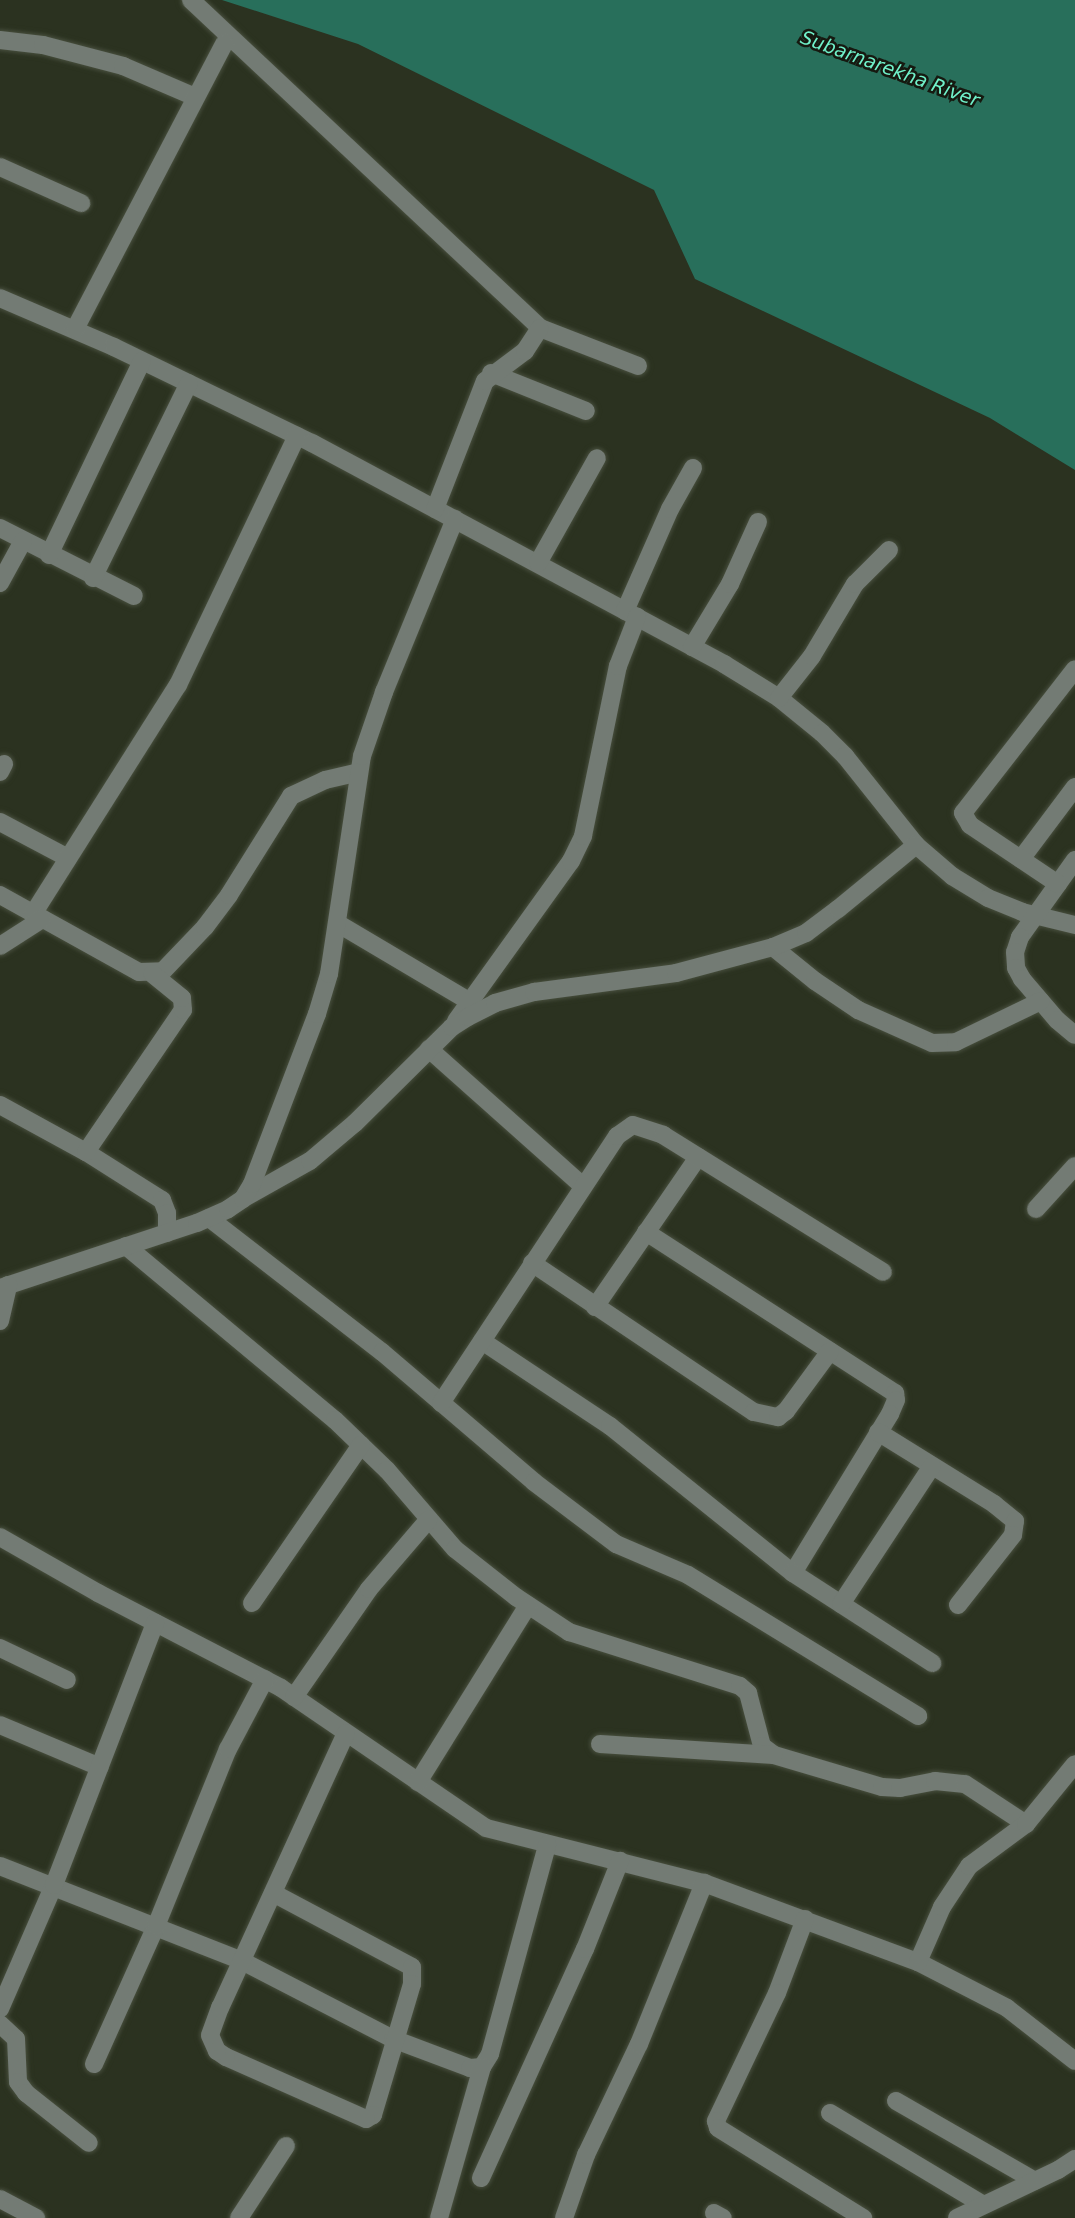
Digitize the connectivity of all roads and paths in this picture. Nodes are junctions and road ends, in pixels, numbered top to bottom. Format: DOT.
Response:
graph roads {
  1 [pos="191,0"];
  2 [pos="0,40"];
  3 [pos="224,44"];
  4 [pos="195,97"];
  5 [pos="0,167"];
  6 [pos="81,202"];
  7 [pos="0,299"];
  8 [pos="540,328"];
  9 [pos="75,329"];
  10 [pos="142,361"];
  11 [pos="638,366"];
  12 [pos="491,373"];
  13 [pos="189,383"];
  14 [pos="586,411"];
  15 [pos="297,436"];
  16 [pos="597,458"];
  17 [pos="693,468"];
  18 [pos="435,509"];
  19 [pos="455,519"];
  20 [pos="758,523"];
  21 [pos="0,528"];
  22 [pos="23,541"];
  23 [pos="889,550"];
  24 [pos="49,555"];
  25 [pos="538,563"];
  26 [pos="93,578"];
  27 [pos="0,583"];
  28 [pos="134,596"];
  29 [pos="631,614"];
  30 [pos="692,647"];
  31 [pos="1075,669"];
  32 [pos="779,698"];
  33 [pos="359,772"];
  34 [pos="1075,787"];
  35 [pos="0,822"];
  36 [pos="916,845"];
  37 [pos="68,858"];
  38 [pos="1021,859"];
  39 [pos="1075,860"];
  40 [pos="1058,884"];
  41 [pos="0,895"];
  42 [pos="1037,914"];
  43 [pos="37,916"];
  44 [pos="337,923"];
  45 [pos="1075,925"];
  46 [pos="0,946"];
  47 [pos="774,947"];
  48 [pos="152,974"];
  49 [pos="469,1001"];
  50 [pos="1041,1001"];
  51 [pos="452,1027"];
  52 [pos="1075,1035"];
  53 [pos="429,1049"];
  54 [pos="0,1105"];
  55 [pos="86,1152"];
  56 [pos="698,1157"];
  57 [pos="1075,1166"];
  58 [pos="583,1186"];
  59 [pos="243,1199"];
  60 [pos="1036,1209"];
  61 [pos="209,1218"];
  62 [pos="167,1233"];
  63 [pos="646,1233"];
  64 [pos="126,1246"];
  65 [pos="532,1264"];
  66 [pos="883,1272"];
  67 [pos="4,1287"];
  68 [pos="595,1307"];
  69 [pos="0,1321"];
  70 [pos="482,1341"];
  71 [pos="830,1351"];
  72 [pos="442,1403"];
  73 [pos="878,1433"];
  74 [pos="361,1445"];
  75 [pos="933,1466"];
  76 [pos="429,1519"];
  77 [pos="0,1538"];
  78 [pos="793,1573"];
  79 [pos="252,1603"];
  80 [pos="841,1604"];
  81 [pos="528,1605"];
  82 [pos="958,1605"];
  83 [pos="155,1623"];
  84 [pos="0,1648"];
  85 [pos="932,1663"];
  86 [pos="265,1679"];
  87 [pos="67,1680"];
  88 [pos="294,1696"];
  89 [pos="918,1716"];
  90 [pos="0,1725"];
  91 [pos="346,1732"];
  92 [pos="600,1744"];
  93 [pos="774,1755"];
  94 [pos="1075,1764"];
  95 [pos="100,1767"];
  96 [pos="418,1782"];
  97 [pos="1026,1824"];
  98 [pos="547,1845"];
  99 [pos="620,1861"];
  100 [pos="0,1866"];
  101 [pos="704,1883"];
  102 [pos="54,1885"];
  103 [pos="273,1894"];
  104 [pos="805,1919"];
  105 [pos="156,1926"];
  106 [pos="242,1961"];
  107 [pos="918,1962"];
  108 [pos="0,2009"];
  109 [pos="0,2024"];
  110 [pos="393,2039"];
  111 [pos="1075,2061"];
  112 [pos="94,2064"];
  113 [pos="482,2067"];
  114 [pos="896,2101"];
  115 [pos="830,2113"];
  116 [pos="89,2143"];
  117 [pos="286,2146"];
  118 [pos="1075,2159"];
  119 [pos="481,2178"];
  120 [pos="1035,2181"];
  121 [pos="0,2199"];
  122 [pos="984,2205"];
  123 [pos="36,2218"];
  124 [pos="239,2218"];
  125 [pos="439,2218"];
  126 [pos="564,2218"];
  127 [pos="863,2218"];
  128 [pos="957,2218"];
  1 -- 8 [label="street"];
  2 -- 4 [label="street"];
  3 -- 4 [label="street"];
  4 -- 9 [label="street"];
  5 -- 6 [label="street"];
  7 -- 9 [label="street"];
  8 -- 11 [label="street"];
  8 -- 12 [label="street"];
  9 -- 10 [label="street"];
  10 -- 13 [label="street"];
  10 -- 24 [label="street"];
  12 -- 14 [label="street"];
  12 -- 18 [label="street"];
  13 -- 15 [label="street"];
  13 -- 26 [label="street"];
  15 -- 18 [label="street"];
  15 -- 37 [label="street"];
  16 -- 25 [label="street"];
  17 -- 29 [label="street"];
  18 -- 19 [label="street"];
  19 -- 25 [label="street"];
  19 -- 33 [label="street"];
  20 -- 30 [label="street"];
  21 -- 22 [label="street"];
  22 -- 24 [label="street"];
  22 -- 27 [label="street"];
  23 -- 32 [label="street"];
  24 -- 26 [label="street"];
  25 -- 29 [label="street"];
  26 -- 28 [label="street"];
  29 -- 30 [label="street"];
  29 -- 49 [label="street"];
  30 -- 32 [label="street"];
  31 -- 38 [label="street"];
  32 -- 36 [label="street"];
  33 -- 44 [label="street"];
  33 -- 48 [label="street"];
  34 -- 38 [label="street"];
  35 -- 37 [label="street"];
  36 -- 42 [label="street"];
  36 -- 47 [label="street"];
  37 -- 43 [label="street"];
  38 -- 40 [label="street"];
  39 -- 40 [label="street"];
  40 -- 42 [label="street"];
  41 -- 43 [label="street"];
  42 -- 45 [label="street"];
  42 -- 50 [label="street"];
  43 -- 46 [label="street"];
  43 -- 48 [label="street"];
  44 -- 49 [label="street"];
  44 -- 59 [label="street"];
  47 -- 50 [label="street"];
  47 -- 51 [label="street"];
  48 -- 55 [label="street"];
  49 -- 51 [label="street"];
  50 -- 52 [label="street"];
  51 -- 53 [label="street"];
  53 -- 58 [label="street"];
  53 -- 59 [label="street"];
  54 -- 55 [label="street"];
  55 -- 62 [label="street"];
  56 -- 58 [label="street"];
  56 -- 63 [label="street"];
  56 -- 66 [label="street"];
  57 -- 60 [label="street"];
  58 -- 65 [label="street"];
  59 -- 61 [label="street"];
  61 -- 62 [label="street"];
  61 -- 72 [label="street"];
  62 -- 64 [label="street"];
  63 -- 68 [label="street"];
  63 -- 71 [label="street"];
  64 -- 67 [label="street"];
  64 -- 74 [label="street"];
  65 -- 68 [label="street"];
  65 -- 70 [label="street"];
  67 -- 69 [label="street"];
  68 -- 71 [label="street"];
  70 -- 72 [label="street"];
  70 -- 78 [label="street"];
  71 -- 73 [label="street"];
  72 -- 89 [label="street"];
  73 -- 75 [label="street"];
  73 -- 78 [label="street"];
  74 -- 76 [label="street"];
  74 -- 79 [label="street"];
  75 -- 80 [label="street"];
  75 -- 82 [label="street"];
  76 -- 81 [label="street"];
  76 -- 88 [label="street"];
  77 -- 83 [label="street"];
  78 -- 80 [label="street"];
  80 -- 85 [label="street"];
  81 -- 93 [label="street"];
  81 -- 96 [label="street"];
  83 -- 86 [label="street"];
  83 -- 95 [label="street"];
  84 -- 87 [label="street"];
  86 -- 88 [label="street"];
  86 -- 105 [label="street"];
  88 -- 91 [label="street"];
  90 -- 95 [label="street"];
  91 -- 96 [label="street"];
  91 -- 103 [label="street"];
  92 -- 93 [label="street"];
  93 -- 97 [label="street"];
  94 -- 97 [label="street"];
  95 -- 102 [label="street"];
  96 -- 98 [label="street"];
  97 -- 107 [label="street"];
  98 -- 99 [label="street"];
  98 -- 113 [label="street"];
  99 -- 101 [label="street"];
  99 -- 119 [label="street"];
  100 -- 102 [label="street"];
  101 -- 104 [label="street"];
  101 -- 126 [label="street"];
  102 -- 105 [label="street"];
  102 -- 108 [label="street"];
  103 -- 106 [label="street"];
  103 -- 110 [label="street"];
  104 -- 107 [label="street"];
  104 -- 127 [label="street"];
  105 -- 106 [label="street"];
  105 -- 112 [label="street"];
  106 -- 110 [label="street"];
  106 -- 110 [label="street"];
  107 -- 111 [label="street"];
  109 -- 116 [label="street"];
  110 -- 113 [label="street"];
  113 -- 125 [label="street"];
  114 -- 120 [label="street"];
  115 -- 122 [label="street"];
  117 -- 124 [label="street"];
  118 -- 120 [label="street"];
  120 -- 122 [label="street"];
  121 -- 123 [label="street"];
  122 -- 128 [label="street"];
}
